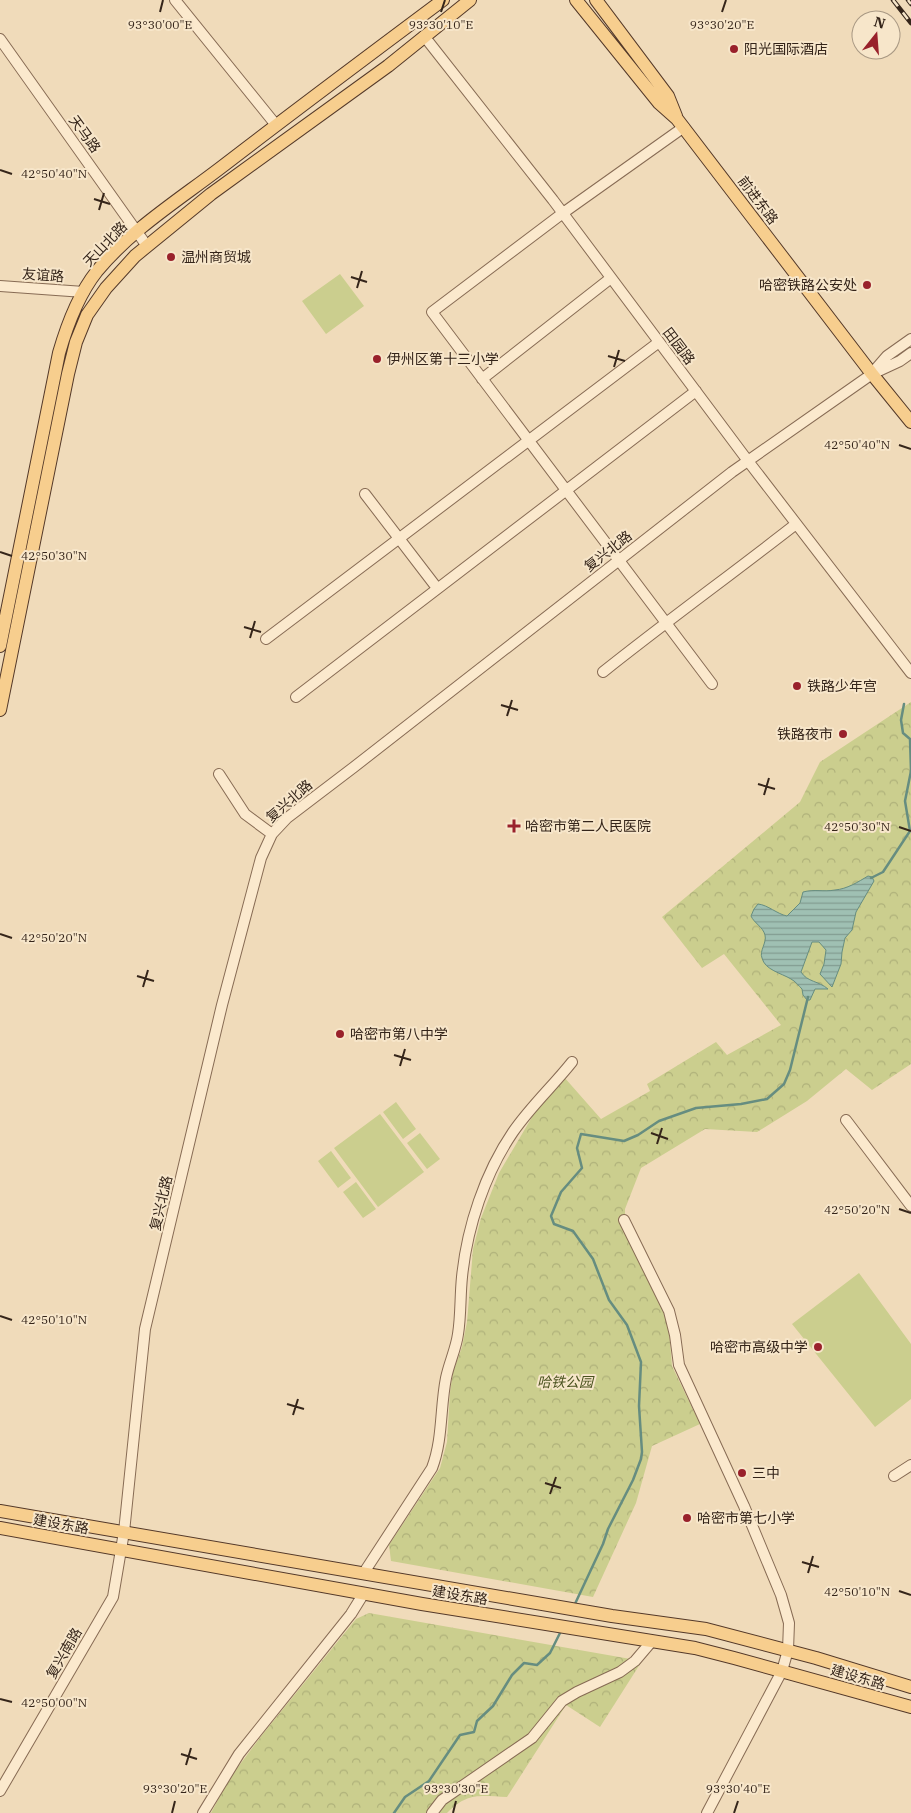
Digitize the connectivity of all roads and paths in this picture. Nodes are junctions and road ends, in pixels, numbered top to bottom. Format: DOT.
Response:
graph roads {
  1 [pos="175,0"];
  2 [pos="443,0"];
  3 [pos="470,0"];
  4 [pos="576,0"];
  5 [pos="596,0"];
  6 [pos="424,36"];
  7 [pos="0,39"];
  8 [pos="680,123"];
  9 [pos="276,125"];
  10 [pos="563,213"];
  11 [pos="137,231"];
  12 [pos="147,246"];
  13 [pos="611,278"];
  14 [pos="0,286"];
  15 [pos="84,292"];
  16 [pos="911,338"];
  17 [pos="659,342"];
  18 [pos="911,353"];
  19 [pos="872,374"];
  20 [pos="482,379"];
  21 [pos="696,391"];
  22 [pos="911,422"];
  23 [pos="528,440"];
  24 [pos="748,461"];
  25 [pos="566,490"];
  26 [pos="365,494"];
  27 [pos="796,524"];
  28 [pos="399,538"];
  29 [pos="619,560"];
  30 [pos="437,588"];
  31 [pos="666,622"];
  32 [pos="266,639"];
  33 [pos="0,646"];
  34 [pos="603,672"];
  35 [pos="911,673"];
  36 [pos="712,684"];
  37 [pos="296,697"];
  38 [pos="0,710"];
  39 [pos="219,774"];
  40 [pos="272,834"];
  41 [pos="572,1062"];
  42 [pos="846,1120"];
  43 [pos="911,1206"];
  44 [pos="624,1220"];
  45 [pos="911,1465"];
  46 [pos="894,1476"];
  47 [pos="0,1511"];
  48 [pos="0,1528"];
  49 [pos="124,1532"];
  50 [pos="122,1549"];
  51 [pos="363,1574"];
  52 [pos="364,1593"];
  53 [pos="652,1641"];
  54 [pos="788,1650"];
  55 [pos="782,1671"];
  56 [pos="911,1687"];
  57 [pos="911,1708"];
  58 [pos="0,1791"];
  59 [pos="204,1813"];
  60 [pos="432,1813"];
  61 [pos="707,1813"];
  1 -- 9 [label="street"];
  2 -- 9 [label="main road, 天山北路"];
  3 -- 6 [label="main road"];
  4 -- 8 [label="main road, 前进东路"];
  5 -- 8 [label="main road"];
  6 -- 10 [label="street, 田园路"];
  6 -- 12 [label="main road"];
  7 -- 11 [label="street, 天马路"];
  8 -- 10 [label="street"];
  8 -- 19 [label="main road, 前进东路"];
  9 -- 11 [label="main road, 天山北路"];
  10 -- 13 [label="street, 田园路"];
  10 -- 20 [label="street"];
  11 -- 12 [label="street, 天马路"];
  11 -- 15 [label="main road, 天山北路"];
  12 -- 38 [label="main road"];
  13 -- 17 [label="street, 田园路"];
  13 -- 20 [label="street"];
  14 -- 15 [label="street, 友谊路"];
  15 -- 33 [label="main road, 天山北路"];
  16 -- 19 [label="street"];
  17 -- 21 [label="street, 田园路"];
  17 -- 23 [label="street"];
  18 -- 19 [label="street, 复兴北路"];
  19 -- 22 [label="main road, 前进东路"];
  19 -- 24 [label="street, 复兴北路"];
  20 -- 23 [label="street"];
  21 -- 24 [label="street, 田园路"];
  21 -- 25 [label="street"];
  23 -- 25 [label="street"];
  23 -- 28 [label="street"];
  24 -- 27 [label="street, 田园路"];
  24 -- 29 [label="street, 复兴北路"];
  25 -- 29 [label="street"];
  25 -- 30 [label="street"];
  26 -- 28 [label="street"];
  27 -- 31 [label="street"];
  27 -- 35 [label="street, 田园路"];
  28 -- 30 [label="street"];
  28 -- 32 [label="street"];
  29 -- 31 [label="street"];
  29 -- 40 [label="street, 复兴北路"];
  30 -- 37 [label="street"];
  31 -- 34 [label="street"];
  31 -- 36 [label="street"];
  39 -- 40 [label="street"];
  40 -- 49 [label="street, 复兴北路"];
  41 -- 51 [label="street"];
  42 -- 43 [label="street"];
  44 -- 54 [label="street"];
  45 -- 46 [label="street"];
  47 -- 49 [label="main road, 建设东路"];
  48 -- 50 [label="main road, 建设东路"];
  49 -- 50 [label="street, 复兴北路"];
  49 -- 51 [label="main road, 建设东路"];
  50 -- 52 [label="main road, 建设东路"];
  50 -- 58 [label="street, 复兴南路"];
  51 -- 54 [label="main road, 建设东路"];
  52 -- 53 [label="main road, 建设东路"];
  52 -- 59 [label="street"];
  53 -- 55 [label="main road, 建设东路"];
  53 -- 60 [label="street"];
  54 -- 55 [label="street"];
  54 -- 56 [label="main road, 建设东路"];
  55 -- 57 [label="main road, 建设东路"];
  55 -- 61 [label="street"];
}
